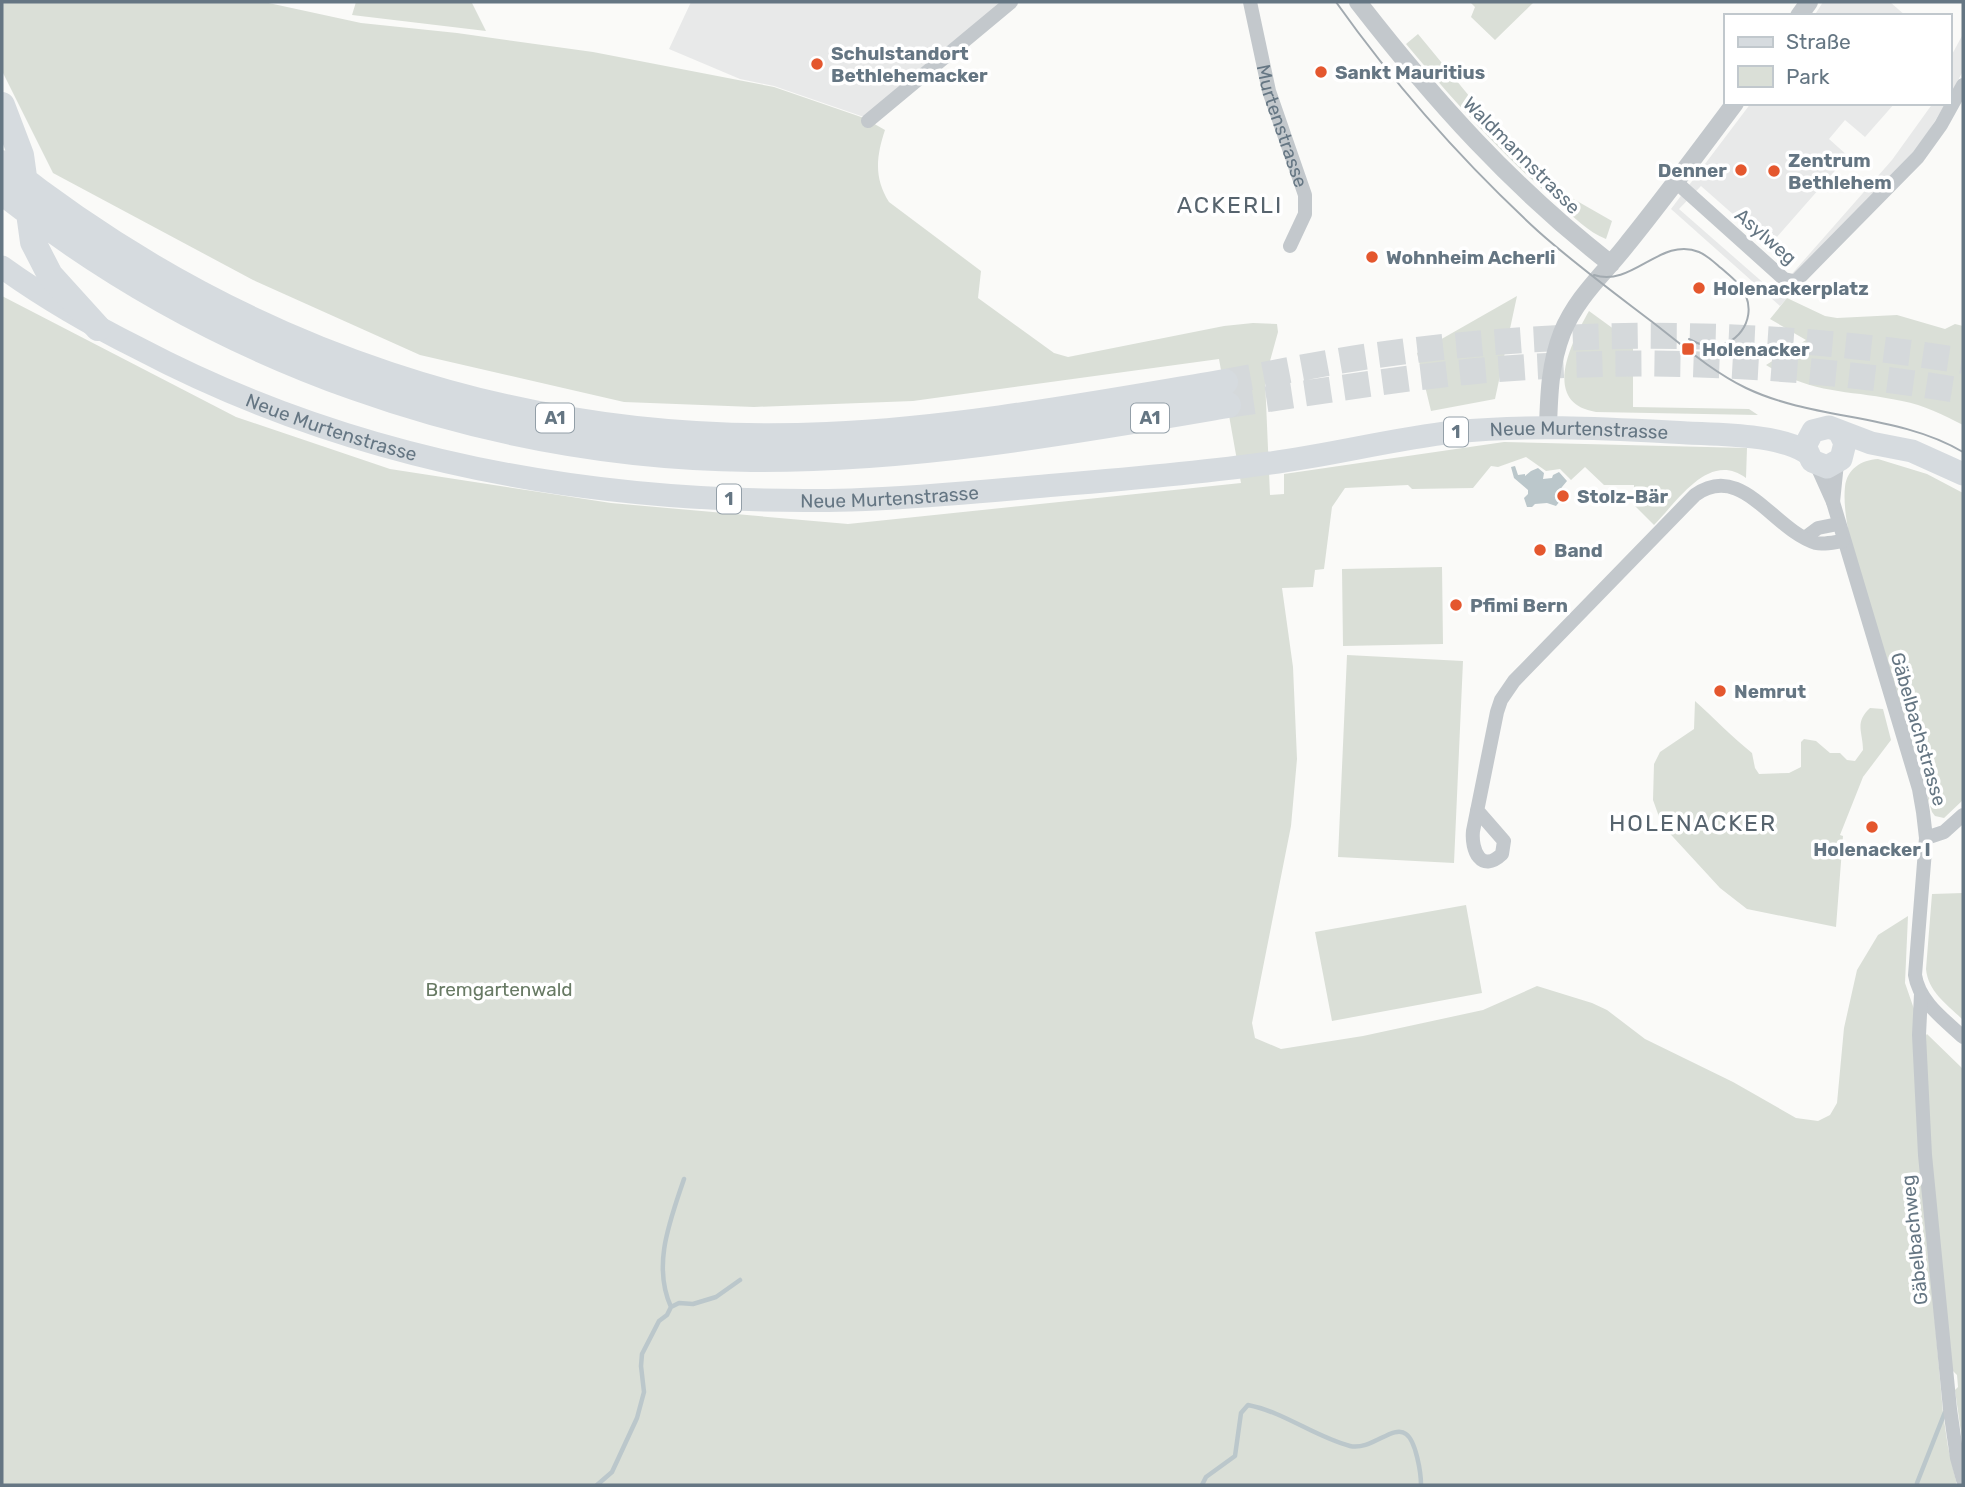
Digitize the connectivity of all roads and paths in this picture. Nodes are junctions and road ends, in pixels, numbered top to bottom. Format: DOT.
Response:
graph roads {
  1 [pos="1011,2"];
  2 [pos="1250,2"];
  3 [pos="1358,2"];
  4 [pos="1963,85"];
  5 [pos="1734,105"];
  6 [pos="5,111"];
  7 [pos="868,121"];
  8 [pos="2,163"];
  9 [pos="1676,182"];
  10 [pos="2,192"];
  11 [pos="2,201"];
  12 [pos="1290,246"];
  13 [pos="1611,264"];
  14 [pos="2,267"];
  15 [pos="2,282"];
  16 [pos="59,307"];
  17 [pos="98,328"];
  18 [pos="1548,427"];
  19 [pos="1871,443"];
  20 [pos="1823,454"];
  21 [pos="1963,474"];
  22 [pos="1833,502"];
  23 [pos="1838,524"];
  24 [pos="1806,537"];
  25 [pos="1843,541"];
  26 [pos="1477,810"];
  27 [pos="1963,815"];
  28 [pos="1926,838"];
  29 [pos="1921,994"];
  30 [pos="1963,1037"];
  31 [pos="1963,1480"];
  1 -- 7 [label="street"];
  2 -- 12 [label="street, Murtenstrasse"];
  3 -- 13 [label="street, Waldmannstrasse"];
  4 -- 9 [label="street, Asylweg"];
  5 -- 9 [label="street"];
  6 -- 11 [label="highway"];
  6 -- 17 [label="highway"];
  8 -- 10 [label="highway, A1"];
  9 -- 13 [label="street"];
  13 -- 18 [label="street"];
  14 -- 16 [label="main road, Neue Murtenstrasse / 1"];
  15 -- 16 [label="main road, Neue Murtenstrasse / 1"];
  16 -- 17 [label="main road, Neue Murtenstrasse / 1"];
  17 -- 18 [label="main road, Neue Murtenstrasse / 1"];
  18 -- 20 [label="main road, Neue Murtenstrasse / 1"];
  19 -- 20 [label="main road, 1"];
  19 -- 20 [label="main road, Neue Murtenstrasse"];
  19 -- 21 [label="main road"];
  20 -- 22 [label="street, Gäbelbachstrasse"];
  20 -- 22 [label="street, Gäbelbachstrasse"];
  22 -- 23 [label="street, Gäbelbachstrasse"];
  23 -- 24 [label="street"];
  23 -- 25 [label="street, Gäbelbachstrasse"];
  24 -- 25 [label="street"];
  24 -- 26 [label="street"];
  25 -- 28 [label="street, Gäbelbachstrasse"];
  27 -- 28 [label="street"];
  28 -- 29 [label="street, Gäbelbachstrasse"];
  29 -- 30 [label="street"];
  29 -- 31 [label="street, Gäbelbachweg"];
}
